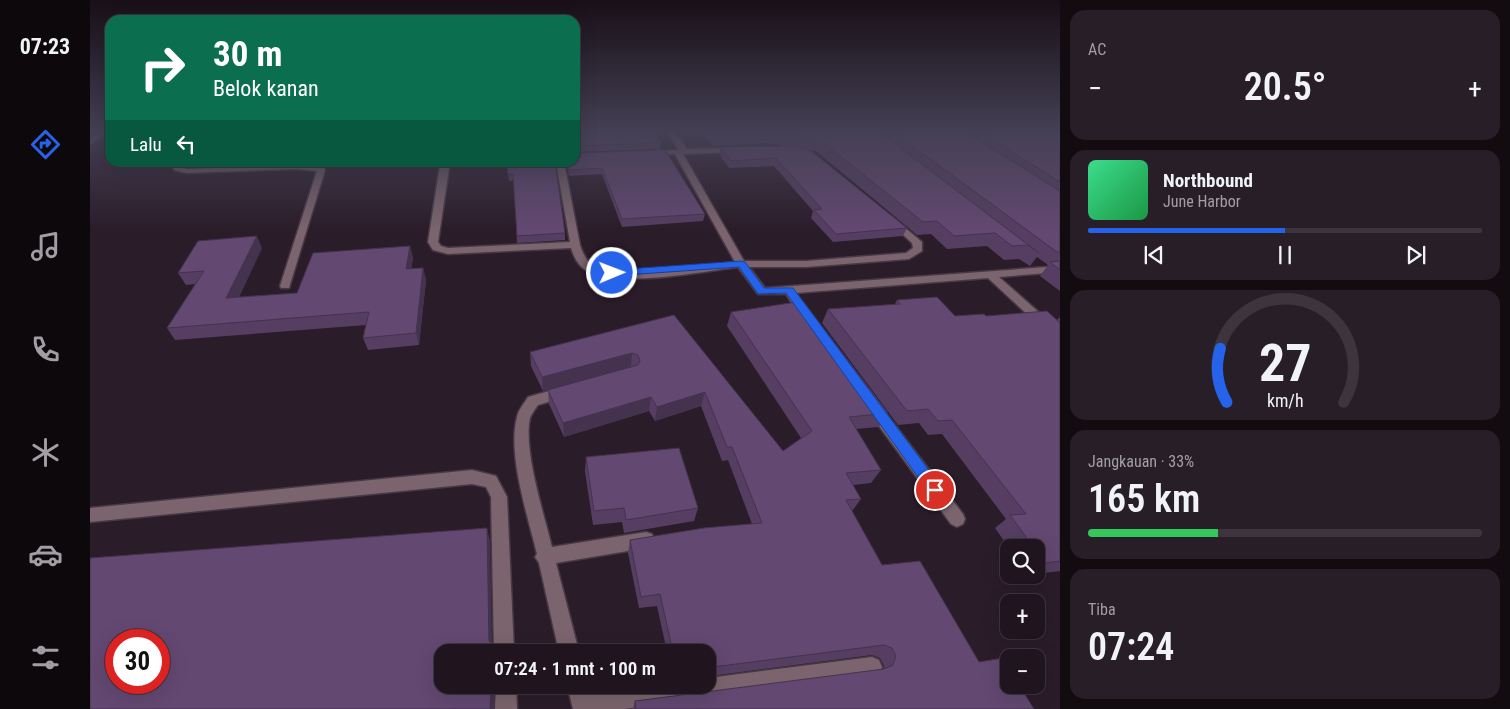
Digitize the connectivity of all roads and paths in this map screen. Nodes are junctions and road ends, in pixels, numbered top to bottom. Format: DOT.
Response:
graph roads {
  1 [pos="688,164"];
  2 [pos="177,167"];
  3 [pos="296,167"];
  4 [pos="296,167"];
  5 [pos="310,167"];
  6 [pos="310,167"];
  7 [pos="444,167"];
  8 [pos="561,167"];
  9 [pos="882,212"];
  10 [pos="575,245"];
  11 [pos="1029,258"];
  12 [pos="741,264"];
  13 [pos="1060,269"];
  14 [pos="1044,270"];
  15 [pos="991,275"];
  16 [pos="285,286"];
  17 [pos="789,290"];
  18 [pos="812,324"];
  19 [pos="1060,338"];
  20 [pos="578,388"];
  21 [pos="863,393"];
  22 [pos="90,515"];
  23 [pos="957,519"];
  24 [pos="663,537"];
  25 [pos="544,557"];
  26 [pos="504,644"];
  27 [pos="567,644"];
  28 [pos="872,667"];
  29 [pos="506,694"];
  30 [pos="581,699"];
  31 [pos="506,709"];
  1 -- 12 [label="street"];
  2 -- 4 [label="street"];
  3 -- 6 [label="street"];
  5 -- 16 [label="street"];
  7 -- 10 [label="street"];
  8 -- 10 [label="street"];
  9 -- 12 [label="street"];
  10 -- 12 [label="street"];
  11 -- 14 [label="street"];
  12 -- 17 [label="street"];
  13 -- 14 [label="street"];
  14 -- 15 [label="street"];
  15 -- 17 [label="street"];
  15 -- 19 [label="street"];
  17 -- 18 [label="street"];
  20 -- 25 [label="street"];
  21 -- 23 [label="street"];
  22 -- 26 [label="street"];
  24 -- 25 [label="street"];
  25 -- 27 [label="street"];
  28 -- 30 [label="street"];
  29 -- 31 [label="street"];
}
